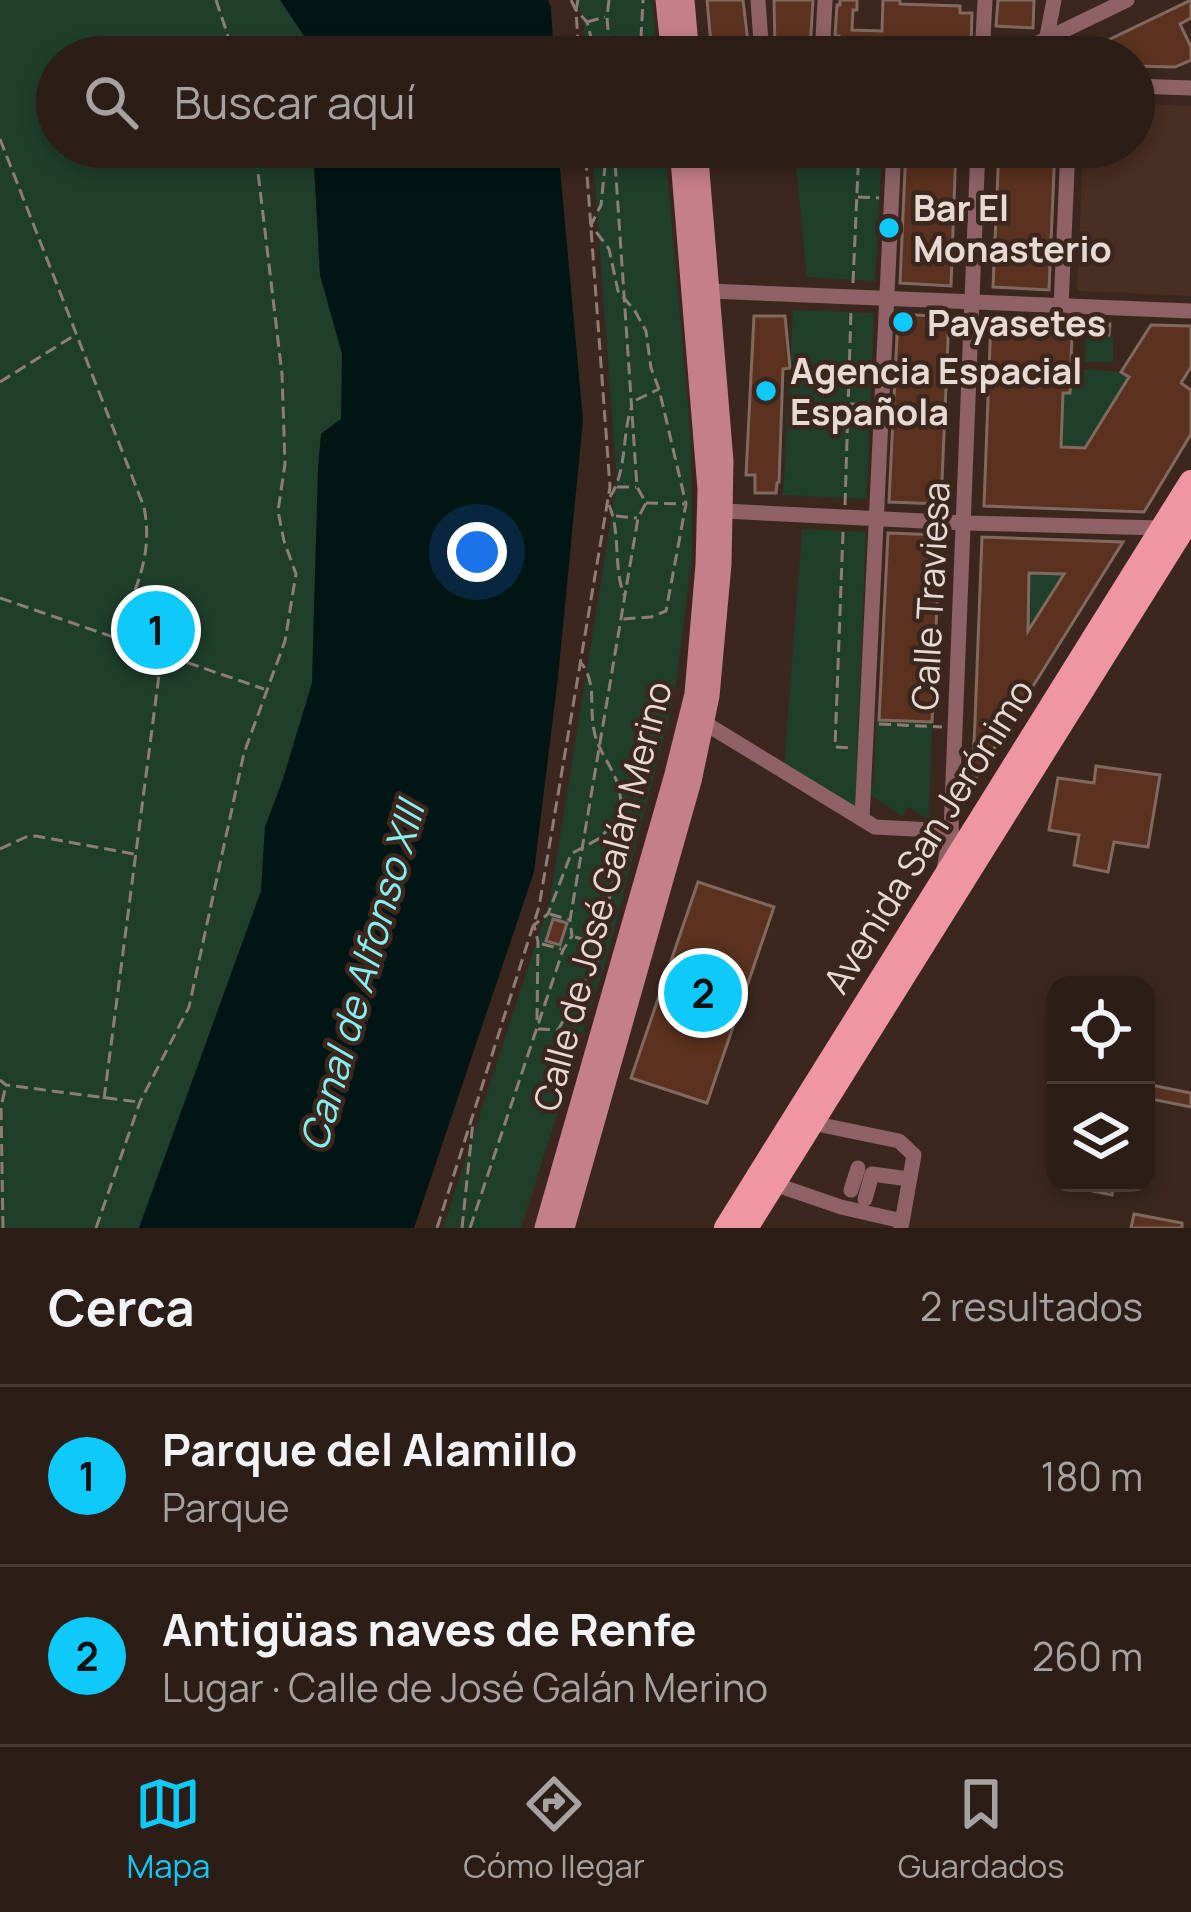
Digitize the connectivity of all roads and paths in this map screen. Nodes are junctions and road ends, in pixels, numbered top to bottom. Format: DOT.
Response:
graph roads {
  1 [pos="215,0"];
  2 [pos="574,0"];
  3 [pos="609,0"];
  4 [pos="643,0"];
  5 [pos="666,0"];
  6 [pos="685,0"];
  7 [pos="758,0"];
  8 [pos="825,0"];
  9 [pos="985,0"];
  10 [pos="1054,0"];
  11 [pos="1127,0"];
  12 [pos="576,10"];
  13 [pos="607,17"];
  14 [pos="587,22"];
  15 [pos="228,36"];
  16 [pos="578,36"];
  17 [pos="591,36"];
  18 [pos="608,36"];
  19 [pos="641,36"];
  20 [pos="670,36"];
  21 [pos="688,36"];
  22 [pos="761,36"];
  23 [pos="823,36"];
  24 [pos="983,36"];
  25 [pos="1047,36"];
  26 [pos="1051,36"];
  27 [pos="1155,87"];
  28 [pos="1191,88"];
  29 [pos="0,139"];
  30 [pos="257,168"];
  31 [pos="587,168"];
  32 [pos="605,168"];
  33 [pos="614,168"];
  34 [pos="682,168"];
  35 [pos="700,168"];
  36 [pos="858,168"];
  37 [pos="893,168"];
  38 [pos="977,168"];
  39 [pos="1067,168"];
  40 [pos="856,197"];
  41 [pos="892,198"];
  42 [pos="591,224"];
  43 [pos="709,291"];
  44 [pos="852,298"];
  45 [pos="887,299"];
  46 [pos="626,302"];
  47 [pos="972,303"];
  48 [pos="1061,307"];
  49 [pos="1191,311"];
  50 [pos="76,334"];
  51 [pos="0,382"];
  52 [pos="659,389"];
  53 [pos="633,402"];
  54 [pos="848,404"];
  55 [pos="881,405"];
  56 [pos="1191,482"];
  57 [pos="616,487"];
  58 [pos="638,487"];
  59 [pos="608,501"];
  60 [pos="646,503"];
  61 [pos="686,504"];
  62 [pos="724,511"];
  63 [pos="614,516"];
  64 [pos="1191,516"];
  65 [pos="844,517"];
  66 [pos="638,518"];
  67 [pos="876,519"];
  68 [pos="964,523"];
  69 [pos="1162,528"];
  70 [pos="625,597"];
  71 [pos="0,598"];
  72 [pos="620,620"];
  73 [pos="117,637"];
  74 [pos="162,652"];
  75 [pos="580,662"];
  76 [pos="266,689"];
  77 [pos="703,722"];
  78 [pos="866,723"];
  79 [pos="955,728"];
  80 [pos="864,748"];
  81 [pos="599,749"];
  82 [pos="622,814"];
  83 [pos="862,819"];
  84 [pos="966,842"];
  85 [pos="583,847"];
  86 [pos="0,849"];
  87 [pos="136,854"];
  88 [pos="548,914"];
  89 [pos="570,920"];
  90 [pos="534,925"];
  91 [pos="572,936"];
  92 [pos="538,943"];
  93 [pos="602,945"];
  94 [pos="563,950"];
  95 [pos="537,1029"];
  96 [pos="0,1080"];
  97 [pos="6,1085"];
  98 [pos="104,1099"];
  99 [pos="140,1102"];
  100 [pos="474,1115"];
  101 [pos="812,1124"];
  102 [pos="909,1179"];
  103 [pos="774,1184"];
  104 [pos="859,1184"];
  105 [pos="901,1224"];
  106 [pos="3,1228"];
  107 [pos="96,1228"];
  108 [pos="436,1228"];
  109 [pos="462,1228"];
  110 [pos="470,1228"];
  111 [pos="545,1228"];
  112 [pos="564,1228"];
  113 [pos="726,1228"];
  114 [pos="746,1228"];
  1 -- 15 [label="path"];
  2 -- 12 [label="path"];
  3 -- 13 [label="path"];
  4 -- 19 [label="path"];
  5 -- 20 [label="main road"];
  6 -- 21 [label="main road"];
  7 -- 22 [label="street"];
  8 -- 23 [label="street"];
  9 -- 24 [label="street"];
  10 -- 25 [label="street"];
  11 -- 26 [label="street"];
  12 -- 14 [label="path"];
  12 -- 16 [label="path"];
  13 -- 14 [label="path"];
  13 -- 18 [label="path"];
  14 -- 17 [label="path"];
  27 -- 28 [label="street"];
  29 -- 50 [label="path"];
  30 -- 76 [label="path"];
  31 -- 42 [label="path"];
  32 -- 42 [label="path"];
  33 -- 46 [label="path"];
  34 -- 111 [label="main road, Calle de José Galán Merino"];
  35 -- 43 [label="main road, Calle de José Galán Merino"];
  36 -- 40 [label="path"];
  37 -- 41 [label="street"];
  38 -- 47 [label="street, Calle Traviesa"];
  39 -- 48 [label="street"];
  40 -- 41 [label="path"];
  40 -- 44 [label="path"];
  41 -- 45 [label="street"];
  42 -- 46 [label="path"];
  42 -- 59 [label="path"];
  43 -- 44 [label="street"];
  43 -- 62 [label="main road, Calle de José Galán Merino"];
  44 -- 45 [label="street"];
  44 -- 54 [label="path"];
  45 -- 47 [label="street"];
  45 -- 55 [label="street"];
  46 -- 52 [label="path"];
  46 -- 53 [label="path"];
  47 -- 48 [label="street"];
  47 -- 68 [label="street, Calle Traviesa"];
  48 -- 49 [label="street"];
  50 -- 51 [label="path"];
  50 -- 73 [label="path"];
  52 -- 53 [label="path"];
  52 -- 61 [label="path"];
  53 -- 57 [label="path"];
  53 -- 58 [label="path"];
  54 -- 55 [label="path"];
  54 -- 65 [label="path"];
  55 -- 67 [label="street"];
  56 -- 69 [label="main road, Avenida San Jerónimo"];
  57 -- 58 [label="path"];
  57 -- 59 [label="path"];
  58 -- 60 [label="path"];
  59 -- 63 [label="path"];
  59 -- 75 [label="path"];
  60 -- 61 [label="path"];
  60 -- 66 [label="path"];
  61 -- 72 [label="path"];
  62 -- 65 [label="street"];
  62 -- 77 [label="main road, Calle de José Galán Merino"];
  63 -- 66 [label="path"];
  63 -- 70 [label="path"];
  64 -- 84 [label="main road, Avenida San Jerónimo"];
  65 -- 67 [label="street"];
  65 -- 80 [label="path"];
  66 -- 70 [label="path"];
  67 -- 68 [label="street"];
  67 -- 78 [label="street"];
  68 -- 69 [label="street"];
  68 -- 79 [label="street, Calle Traviesa"];
  69 -- 84 [label="main road, Avenida San Jerónimo"];
  70 -- 72 [label="path"];
  71 -- 73 [label="path"];
  72 -- 81 [label="path"];
  73 -- 74 [label="path"];
  74 -- 76 [label="path"];
  74 -- 87 [label="path"];
  75 -- 81 [label="path"];
  75 -- 90 [label="path"];
  76 -- 99 [label="path"];
  77 -- 83 [label="street"];
  77 -- 112 [label="main road, Calle de José Galán Merino"];
  78 -- 79 [label="path"];
  78 -- 80 [label="street"];
  79 -- 84 [label="street, Calle Traviesa"];
  80 -- 83 [label="street"];
  81 -- 82 [label="path"];
  81 -- 85 [label="path"];
  82 -- 85 [label="path"];
  82 -- 93 [label="path"];
  83 -- 84 [label="street"];
  84 -- 101 [label="main road, Avenida San Jerónimo"];
  84 -- 113 [label="main road, Avenida San Jerónimo"];
  85 -- 88 [label="path"];
  85 -- 89 [label="path"];
  86 -- 87 [label="path"];
  87 -- 98 [label="path"];
  88 -- 89 [label="path"];
  88 -- 90 [label="path"];
  89 -- 91 [label="path"];
  90 -- 92 [label="path"];
  90 -- 100 [label="path"];
  91 -- 93 [label="path"];
  91 -- 94 [label="path"];
  92 -- 94 [label="path"];
  92 -- 95 [label="path"];
  93 -- 95 [label="path"];
  94 -- 95 [label="path"];
  95 -- 110 [label="path"];
  96 -- 97 [label="path"];
  97 -- 98 [label="path"];
  97 -- 106 [label="path"];
  98 -- 99 [label="path"];
  99 -- 107 [label="path"];
  100 -- 108 [label="path"];
  100 -- 109 [label="path"];
  101 -- 102 [label="street"];
  101 -- 103 [label="main road, Avenida San Jerónimo"];
  102 -- 104 [label="street"];
  102 -- 105 [label="street"];
  103 -- 105 [label="street"];
  103 -- 114 [label="main road, Avenida San Jerónimo"];
}
